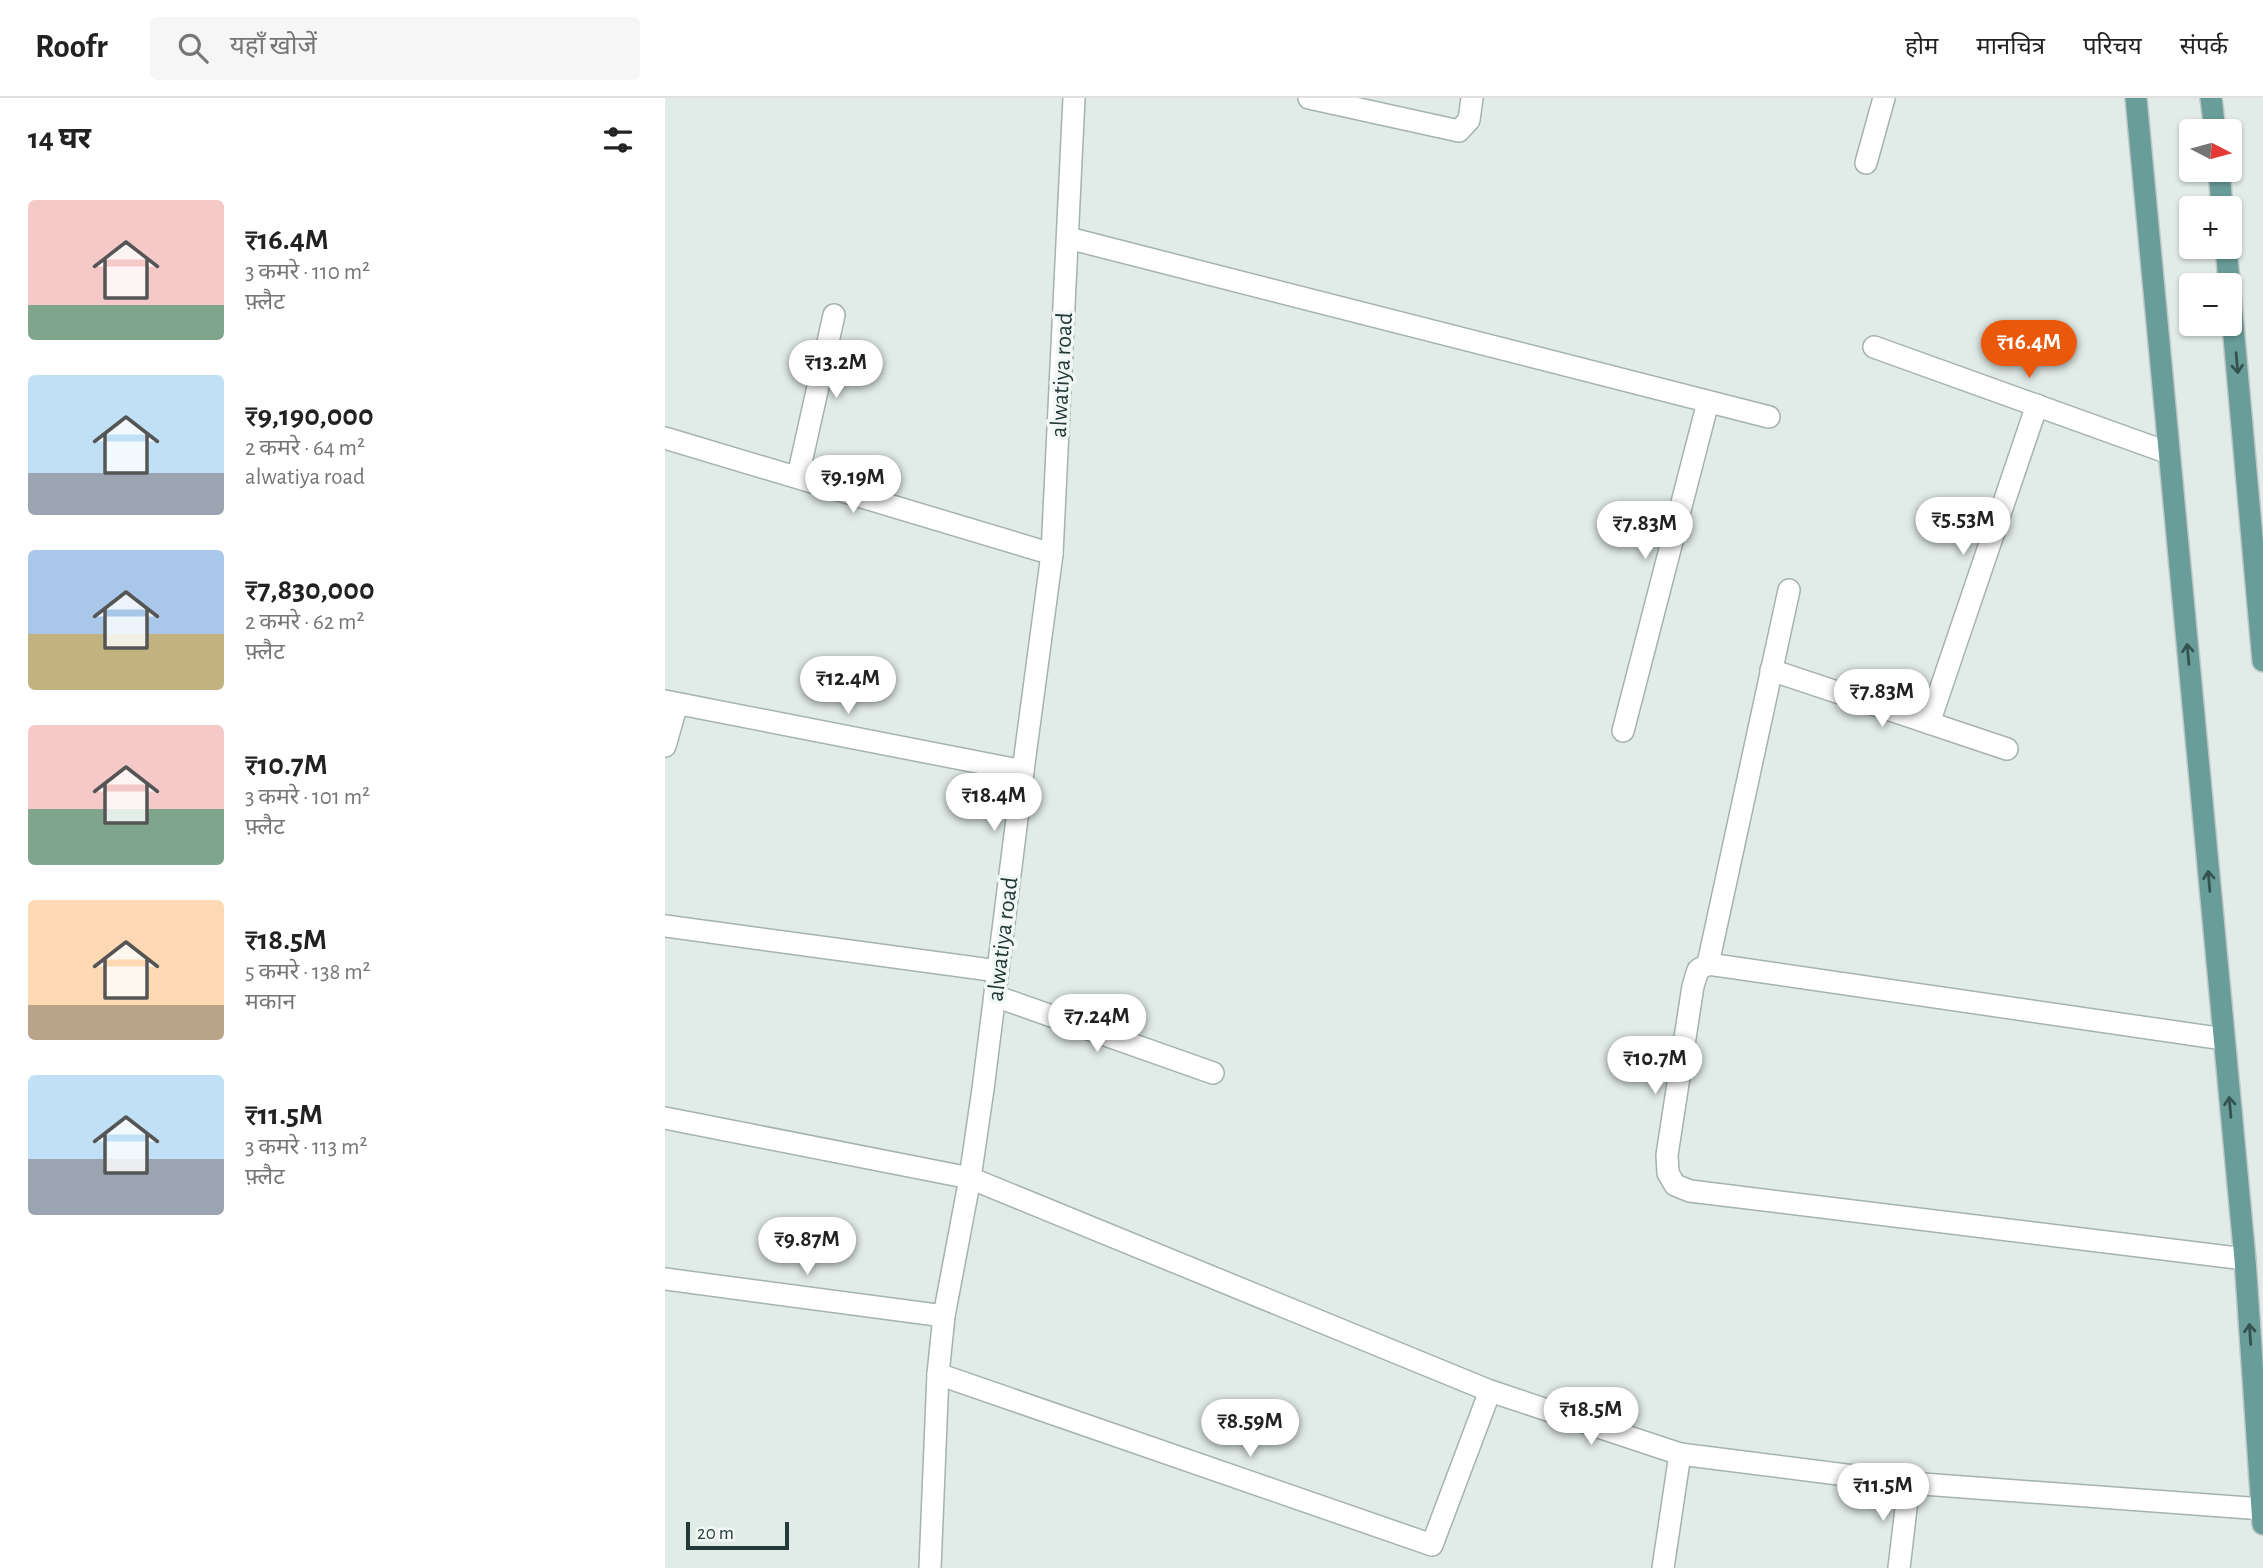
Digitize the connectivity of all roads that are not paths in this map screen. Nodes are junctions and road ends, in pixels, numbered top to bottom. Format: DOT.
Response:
graph roads {
  1 [pos="1074,98"];
  2 [pos="1309,98"];
  3 [pos="1472,98"];
  4 [pos="1884,98"];
  5 [pos="2136,98"];
  6 [pos="2211,98"];
  7 [pos="2214,119"];
  8 [pos="1866,163"];
  9 [pos="1068,238"];
  10 [pos="2227,259"];
  11 [pos="834,315"];
  12 [pos="1874,347"];
  13 [pos="1708,402"];
  14 [pos="2037,405"];
  15 [pos="1769,418"];
  16 [pos="665,438"];
  17 [pos="2169,453"];
  18 [pos="798,477"];
  19 [pos="1052,554"];
  20 [pos="1789,590"];
  21 [pos="2263,661"];
  22 [pos="1771,670"];
  23 [pos="671,702"];
  24 [pos="1929,723"];
  25 [pos="1623,732"];
  26 [pos="665,746"];
  27 [pos="2007,748"];
  28 [pos="1023,771"];
  29 [pos="665,926"];
  30 [pos="1708,964"];
  31 [pos="998,971"];
  32 [pos="995,996"];
  33 [pos="2224,1039"];
  34 [pos="1213,1073"];
  35 [pos="665,1118"];
  36 [pos="970,1178"];
  37 [pos="2245,1259"];
  38 [pos="665,1279"];
  39 [pos="944,1316"];
  40 [pos="939,1374"];
  41 [pos="1490,1391"];
  42 [pos="1680,1454"];
  43 [pos="1909,1483"];
  44 [pos="2263,1514"];
  45 [pos="930,1568"];
  46 [pos="1663,1568"];
  47 [pos="1899,1568"];
  1 -- 9 [label="street, alwatiya road"];
  2 -- 3 [label="street"];
  4 -- 8 [label="street"];
  5 -- 17 [label="main road"];
  6 -- 7 [label="main road"];
  9 -- 13 [label="street"];
  9 -- 19 [label="street, alwatiya road"];
  10 -- 21 [label="main road, one-way"];
  11 -- 18 [label="street"];
  12 -- 14 [label="street"];
  13 -- 15 [label="street"];
  13 -- 25 [label="street"];
  14 -- 17 [label="street"];
  14 -- 24 [label="street"];
  16 -- 18 [label="street"];
  33 -- 17 [label="main road, one-way"];
  18 -- 19 [label="street"];
  19 -- 28 [label="street, alwatiya road"];
  20 -- 22 [label="street"];
  22 -- 24 [label="street"];
  22 -- 30 [label="street"];
  23 -- 26 [label="street"];
  23 -- 28 [label="street"];
  24 -- 27 [label="street"];
  28 -- 31 [label="street, alwatiya road"];
  29 -- 31 [label="street"];
  30 -- 33 [label="street"];
  30 -- 37 [label="street"];
  31 -- 32 [label="street, alwatiya road"];
  32 -- 34 [label="street"];
  32 -- 36 [label="street, alwatiya road"];
  37 -- 33 [label="main road, one-way"];
  35 -- 36 [label="street"];
  36 -- 39 [label="street, alwatiya road"];
  36 -- 41 [label="street"];
  44 -- 37 [label="main road, one-way"];
  38 -- 39 [label="street"];
  39 -- 40 [label="street, alwatiya road"];
  40 -- 41 [label="street"];
  40 -- 45 [label="street, alwatiya road"];
  41 -- 42 [label="street"];
  42 -- 43 [label="street"];
  42 -- 46 [label="street"];
  43 -- 44 [label="street"];
  43 -- 47 [label="street"];
}
